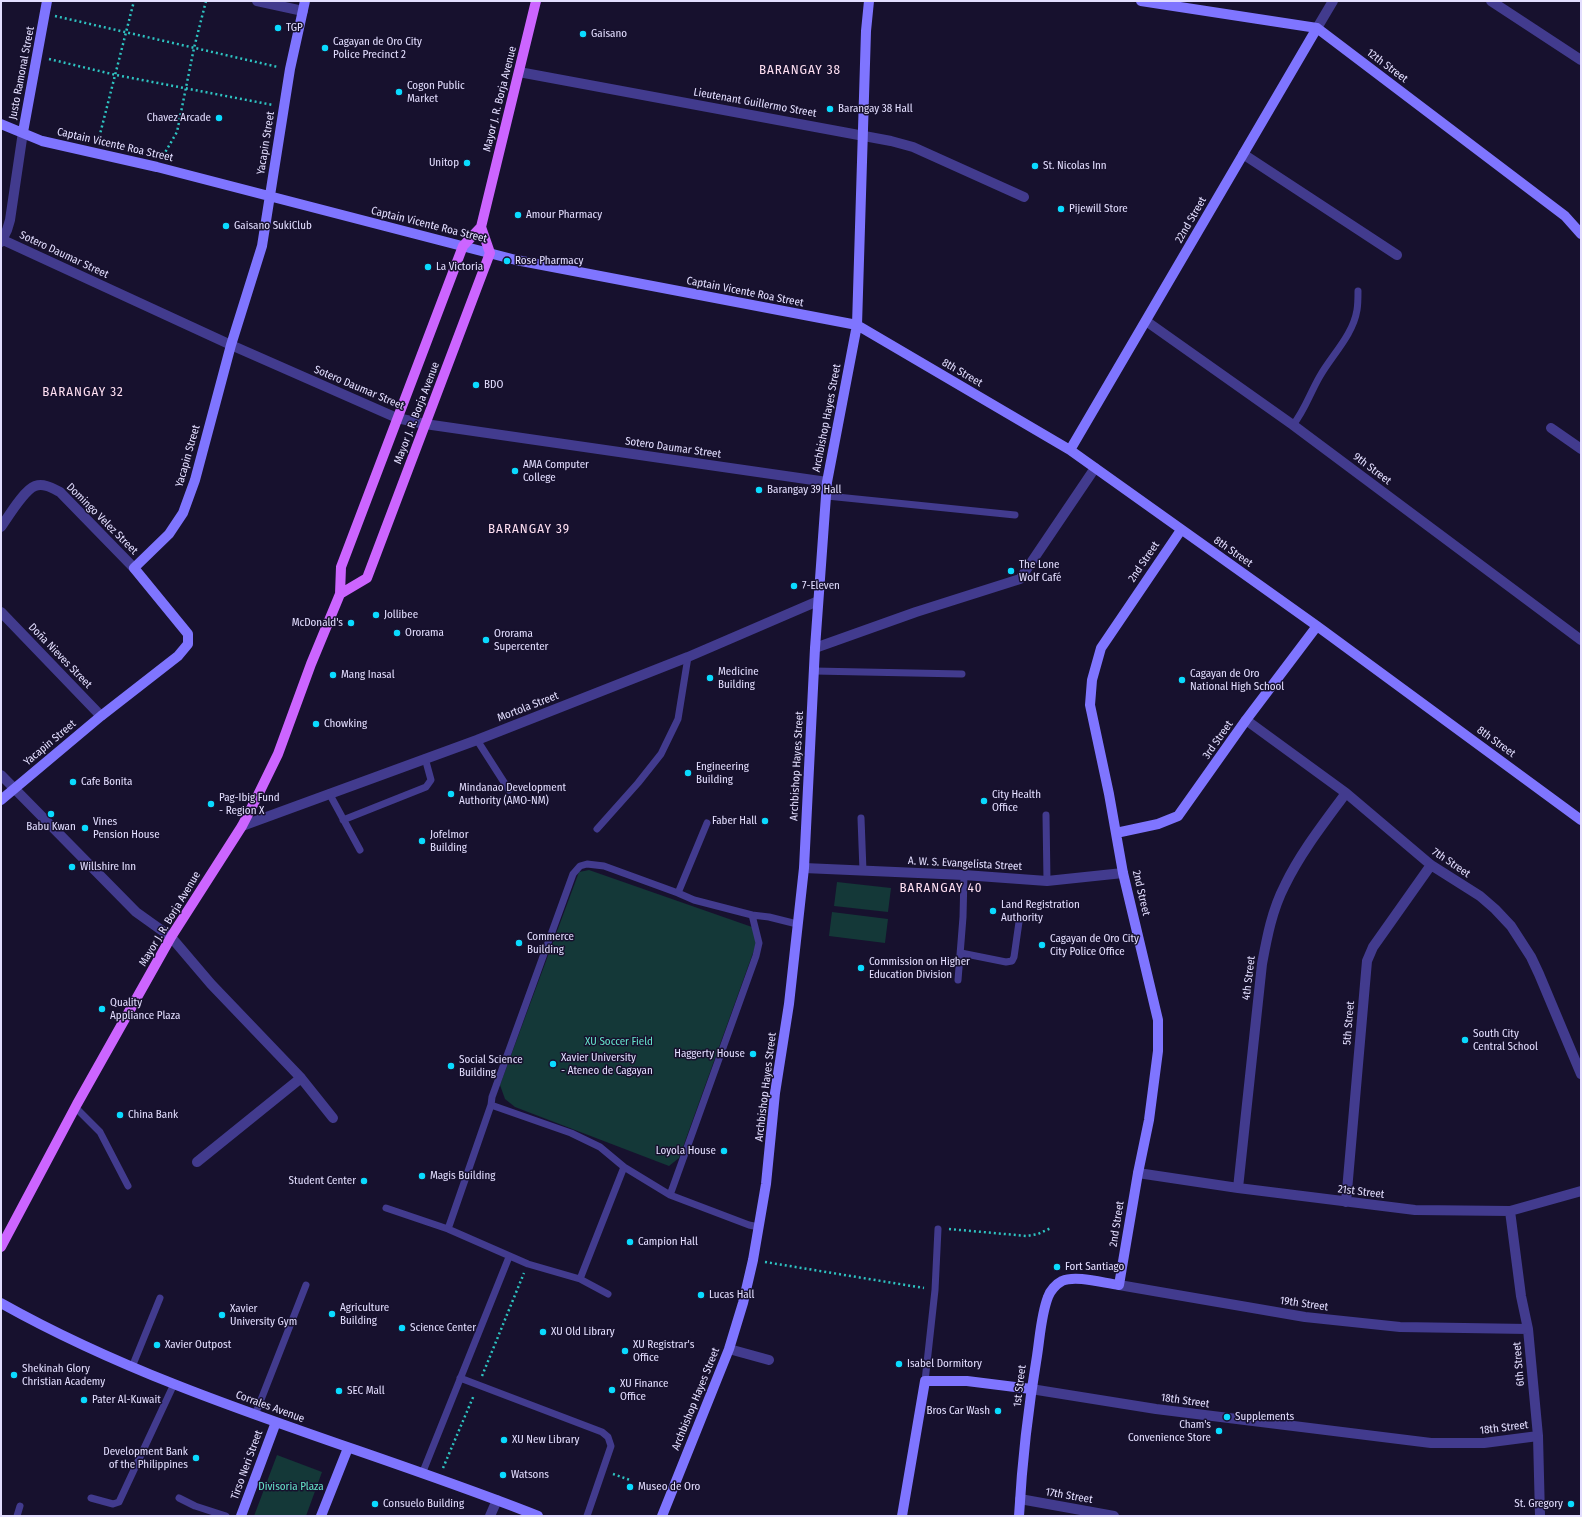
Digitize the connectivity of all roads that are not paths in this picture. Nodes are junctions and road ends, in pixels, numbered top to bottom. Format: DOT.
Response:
graph roads {
  1 [pos="47,1"];
  2 [pos="257,1"];
  3 [pos="536,1"];
  4 [pos="869,1"];
  5 [pos="1141,1"];
  6 [pos="1333,1"];
  7 [pos="1491,1"];
  8 [pos="304,6"];
  9 [pos="1317,28"];
  10 [pos="1581,60"];
  11 [pos="519,72"];
  12 [pos="1,124"];
  13 [pos="23,132"];
  14 [pos="863,136"];
  15 [pos="1243,154"];
  16 [pos="269,197"];
  17 [pos="1024,197"];
  18 [pos="482,227"];
  19 [pos="1581,234"];
  20 [pos="2,241"];
  21 [pos="463,246"];
  22 [pos="490,253"];
  23 [pos="1396,255"];
  24 [pos="1358,291"];
  25 [pos="1146,321"];
  26 [pos="857,325"];
  27 [pos="231,345"];
  28 [pos="397,418"];
  29 [pos="425,424"];
  30 [pos="1293,425"];
  31 [pos="1551,428"];
  32 [pos="1581,449"];
  33 [pos="1070,450"];
  34 [pos="1095,468"];
  35 [pos="828,482"];
  36 [pos="827,496"];
  37 [pos="1015,515"];
  38 [pos="1,527"];
  39 [pos="1181,530"];
  40 [pos="134,568"];
  41 [pos="340,594"];
  42 [pos="818,601"];
  43 [pos="1,612"];
  44 [pos="1317,626"];
  45 [pos="1581,640"];
  46 [pos="815,648"];
  47 [pos="688,657"];
  48 [pos="814,671"];
  49 [pos="962,674"];
  50 [pos="101,716"];
  51 [pos="1246,720"];
  52 [pos="477,740"];
  53 [pos="425,758"];
  54 [pos="1,775"];
  55 [pos="14,789"];
  56 [pos="509,790"];
  57 [pos="329,793"];
  58 [pos="1346,793"];
  59 [pos="1,800"];
  60 [pos="1046,815"];
  61 [pos="861,818"];
  62 [pos="343,820"];
  63 [pos="1581,820"];
  64 [pos="707,822"];
  65 [pos="242,826"];
  66 [pos="597,829"];
  67 [pos="1116,833"];
  68 [pos="360,850"];
  69 [pos="1431,865"];
  70 [pos="804,868"];
  71 [pos="863,871"];
  72 [pos="1123,873"];
  73 [pos="964,875"];
  74 [pos="1047,882"];
  75 [pos="678,893"];
  76 [pos="752,915"];
  77 [pos="1019,922"];
  78 [pos="797,924"];
  79 [pos="171,937"];
  80 [pos="961,953"];
  81 [pos="958,980"];
  82 [pos="1581,1074"];
  83 [pos="301,1078"];
  84 [pos="491,1105"];
  85 [pos="75,1107"];
  86 [pos="333,1118"];
  87 [pos="197,1162"];
  88 [pos="624,1167"];
  89 [pos="1138,1173"];
  90 [pos="128,1186"];
  91 [pos="1238,1188"];
  92 [pos="1581,1191"];
  93 [pos="670,1195"];
  94 [pos="1346,1202"];
  95 [pos="386,1208"];
  96 [pos="1510,1211"];
  97 [pos="759,1227"];
  98 [pos="448,1229"];
  99 [pos="938,1229"];
  100 [pos="1,1247"];
  101 [pos="509,1257"];
  102 [pos="580,1279"];
  103 [pos="1078,1279"];
  104 [pos="306,1285"];
  105 [pos="1119,1285"];
  106 [pos="608,1294"];
  107 [pos="160,1298"];
  108 [pos="1,1303"];
  109 [pos="1528,1329"];
  110 [pos="729,1349"];
  111 [pos="769,1360"];
  112 [pos="132,1367"];
  113 [pos="460,1378"];
  114 [pos="925,1381"];
  115 [pos="174,1384"];
  116 [pos="1032,1388"];
  117 [pos="255,1415"];
  118 [pos="276,1422"];
  119 [pos="1538,1436"];
  120 [pos="348,1448"];
  121 [pos="422,1474"];
  122 [pos="91,1498"];
  123 [pos="179,1498"];
  124 [pos="1020,1499"];
  125 [pos="497,1500"];
  126 [pos="20,1506"];
  127 [pos="17,1516"];
  128 [pos="226,1516"];
  129 [pos="241,1516"];
  130 [pos="321,1516"];
  131 [pos="490,1516"];
  132 [pos="538,1516"];
  133 [pos="587,1516"];
  134 [pos="662,1516"];
  135 [pos="902,1516"];
  136 [pos="1019,1516"];
  137 [pos="1114,1516"];
  138 [pos="1540,1516"];
  1 -- 13 [label="street, Justo Ramonal Street"];
  2 -- 8 [label="street"];
  3 -- 11 [label="main road, Mayor J. R. Borja Avenue"];
  4 -- 14 [label="street, Archbishop Hayes Street"];
  5 -- 9 [label="street, 12th Street"];
  6 -- 9 [label="street, 22nd Street"];
  7 -- 10 [label="street"];
  8 -- 16 [label="street, Yacapin Street"];
  9 -- 15 [label="street, 22nd Street"];
  9 -- 19 [label="street, 12th Street"];
  11 -- 14 [label="street, Lieutenant Guillermo Street"];
  11 -- 18 [label="main road, Mayor J. R. Borja Avenue"];
  12 -- 13 [label="street, Captain Vicente Roa Street"];
  13 -- 16 [label="street, Captain Vicente Roa Street"];
  13 -- 20 [label="street, Justo Ramonal Street"];
  14 -- 17 [label="street, Lieutenant Guillermo Street"];
  14 -- 26 [label="street, Archbishop Hayes Street"];
  15 -- 23 [label="street"];
  15 -- 25 [label="street, 22nd Street"];
  16 -- 21 [label="street, Captain Vicente Roa Street"];
  16 -- 27 [label="street, Yacapin Street"];
  18 -- 21 [label="main road, Mayor J. R. Borja Avenue"];
  18 -- 22 [label="main road"];
  20 -- 27 [label="street, Sotero Daumar Street"];
  21 -- 22 [label="street, Captain Vicente Roa Street"];
  21 -- 28 [label="main road, Mayor J. R. Borja Avenue"];
  22 -- 26 [label="street, Captain Vicente Roa Street"];
  22 -- 29 [label="main road, Mayor J. R. Borja Avenue"];
  24 -- 30 [label="lane"];
  25 -- 30 [label="street, 9th Street"];
  25 -- 33 [label="street, 22nd Street"];
  26 -- 33 [label="street, 8th Street"];
  26 -- 35 [label="street, Archbishop Hayes Street"];
  27 -- 28 [label="street, Sotero Daumar Street"];
  27 -- 40 [label="street, Yacapin Street"];
  28 -- 29 [label="street, Sotero Daumar Street"];
  28 -- 41 [label="main road, Mayor J. R. Borja Avenue"];
  29 -- 35 [label="street, Sotero Daumar Street"];
  29 -- 41 [label="main road, Mayor J. R. Borja Avenue"];
  30 -- 45 [label="street, 9th Street"];
  31 -- 32 [label="street"];
  33 -- 34 [label="street, 8th Street"];
  34 -- 39 [label="street, 8th Street"];
  34 -- 46 [label="street"];
  35 -- 36 [label="street, Archbishop Hayes Street"];
  36 -- 37 [label="lane"];
  36 -- 42 [label="street, Archbishop Hayes Street"];
  38 -- 40 [label="street, Domingo Velez Street"];
  39 -- 44 [label="street, 8th Street"];
  39 -- 67 [label="street, 2nd Street"];
  40 -- 50 [label="street, Yacapin Street"];
  41 -- 65 [label="main road, Mayor J. R. Borja Avenue"];
  42 -- 46 [label="street, Archbishop Hayes Street"];
  42 -- 47 [label="street, Mortola Street"];
  43 -- 50 [label="street, Doña Nieves Street"];
  44 -- 51 [label="street, 3rd Street"];
  44 -- 63 [label="street, 8th Street"];
  46 -- 48 [label="street, Archbishop Hayes Street"];
  47 -- 52 [label="street, Mortola Street"];
  47 -- 66 [label="lane"];
  48 -- 49 [label="lane"];
  48 -- 70 [label="street, Archbishop Hayes Street"];
  50 -- 55 [label="street, Yacapin Street"];
  51 -- 58 [label="street, 7th Street"];
  51 -- 67 [label="street, 3rd Street"];
  52 -- 53 [label="street, Mortola Street"];
  52 -- 56 [label="lane"];
  53 -- 57 [label="street, Mortola Street"];
  53 -- 62 [label="lane"];
  54 -- 55 [label="street"];
  55 -- 59 [label="street, Yacapin Street"];
  55 -- 79 [label="street"];
  57 -- 62 [label="lane"];
  57 -- 65 [label="street, Mortola Street"];
  58 -- 69 [label="street, 7th Street"];
  58 -- 91 [label="street, 4th Street"];
  60 -- 74 [label="lane"];
  61 -- 71 [label="lane"];
  62 -- 68 [label="lane"];
  64 -- 75 [label="lane"];
  65 -- 79 [label="main road, Mayor J. R. Borja Avenue"];
  67 -- 72 [label="street, 2nd Street"];
  69 -- 82 [label="street, 7th Street"];
  69 -- 94 [label="street, 5th Street"];
  70 -- 71 [label="street, A. W. S. Evangelista Street"];
  70 -- 78 [label="street, Archbishop Hayes Street"];
  71 -- 73 [label="street, A. W. S. Evangelista Street"];
  72 -- 74 [label="street, A. W. S. Evangelista Street"];
  72 -- 89 [label="street, 2nd Street"];
  73 -- 74 [label="street, A. W. S. Evangelista Street"];
  73 -- 80 [label="lane"];
  75 -- 76 [label="lane"];
  75 -- 84 [label="lane"];
  76 -- 78 [label="lane"];
  76 -- 93 [label="lane"];
  77 -- 80 [label="lane"];
  78 -- 97 [label="street, Archbishop Hayes Street"];
  79 -- 83 [label="street"];
  79 -- 85 [label="main road, Mayor J. R. Borja Avenue"];
  80 -- 81 [label="lane"];
  83 -- 86 [label="street"];
  83 -- 87 [label="street"];
  84 -- 88 [label="lane"];
  84 -- 98 [label="lane"];
  85 -- 90 [label="lane"];
  85 -- 100 [label="main road, Mayor J. R. Borja Avenue"];
  88 -- 93 [label="lane"];
  88 -- 102 [label="lane"];
  89 -- 91 [label="street, 21st Street"];
  89 -- 105 [label="street, 2nd Street"];
  91 -- 94 [label="street, 21st Street"];
  92 -- 96 [label="street, 21st Street"];
  93 -- 97 [label="lane"];
  94 -- 96 [label="street, 21st Street"];
  95 -- 98 [label="lane"];
  96 -- 109 [label="street, 6th Street"];
  97 -- 110 [label="street, Archbishop Hayes Street"];
  98 -- 101 [label="lane"];
  99 -- 114 [label="lane"];
  101 -- 102 [label="lane"];
  101 -- 113 [label="lane"];
  102 -- 106 [label="lane"];
  103 -- 105 [label="street, 19th Street"];
  103 -- 116 [label="street, 1st Street"];
  104 -- 117 [label="lane"];
  105 -- 109 [label="street, 19th Street"];
  107 -- 112 [label="lane"];
  108 -- 112 [label="street, Corrales Avenue"];
  109 -- 119 [label="street, 6th Street"];
  110 -- 111 [label="street"];
  110 -- 134 [label="street, Archbishop Hayes Street"];
  112 -- 115 [label="street, Corrales Avenue"];
  113 -- 121 [label="lane"];
  113 -- 133 [label="lane"];
  114 -- 116 [label="street, 18th Street"];
  114 -- 135 [label="street"];
  115 -- 117 [label="street, Corrales Avenue"];
  115 -- 122 [label="lane"];
  116 -- 119 [label="street, 18th Street"];
  116 -- 124 [label="street, 1st Street"];
  117 -- 118 [label="street, Corrales Avenue"];
  118 -- 120 [label="street, Corrales Avenue"];
  118 -- 129 [label="street, Tirso Neri Street"];
  119 -- 138 [label="street, 6th Street"];
  120 -- 121 [label="street, Corrales Avenue"];
  120 -- 130 [label="street"];
  121 -- 125 [label="street, Corrales Avenue"];
  123 -- 128 [label="lane"];
  124 -- 136 [label="street, 1st Street"];
  124 -- 137 [label="street, 17th Street"];
  125 -- 131 [label="street"];
  125 -- 132 [label="street, Corrales Avenue"];
  126 -- 127 [label="lane"];
}
